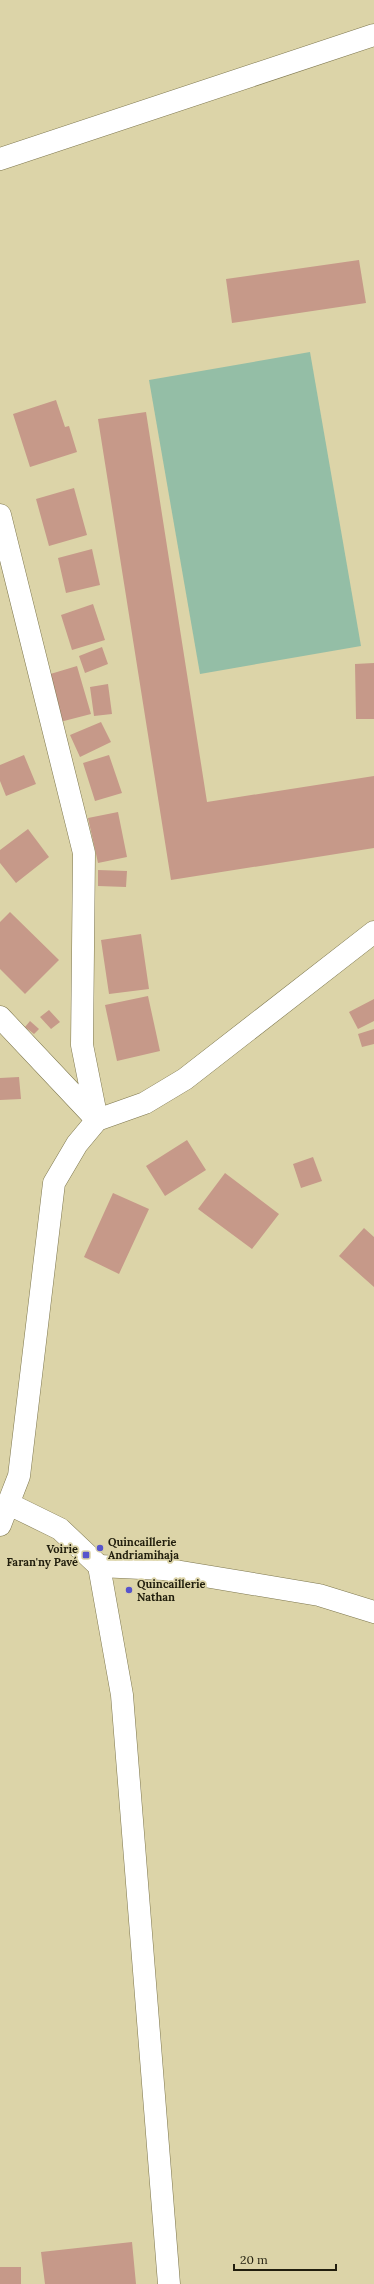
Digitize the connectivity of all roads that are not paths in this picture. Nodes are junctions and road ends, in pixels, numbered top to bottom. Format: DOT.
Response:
graph roads {
  1 [pos="374,36"];
  2 [pos="0,159"];
  3 [pos="0,515"];
  4 [pos="374,932"];
  5 [pos="0,1017"];
  6 [pos="97,1120"];
  7 [pos="9,1504"];
  8 [pos="0,1525"];
  9 [pos="99,1566"];
  10 [pos="374,1612"];
  11 [pos="169,2284"];
  1 -- 2 [label="main road"];
  3 -- 6 [label="main road"];
  4 -- 6 [label="main road"];
  5 -- 6 [label="main road"];
  6 -- 7 [label="main road"];
  7 -- 8 [label="main road"];
  7 -- 9 [label="main road"];
  9 -- 10 [label="main road"];
  9 -- 11 [label="main road"];
}
